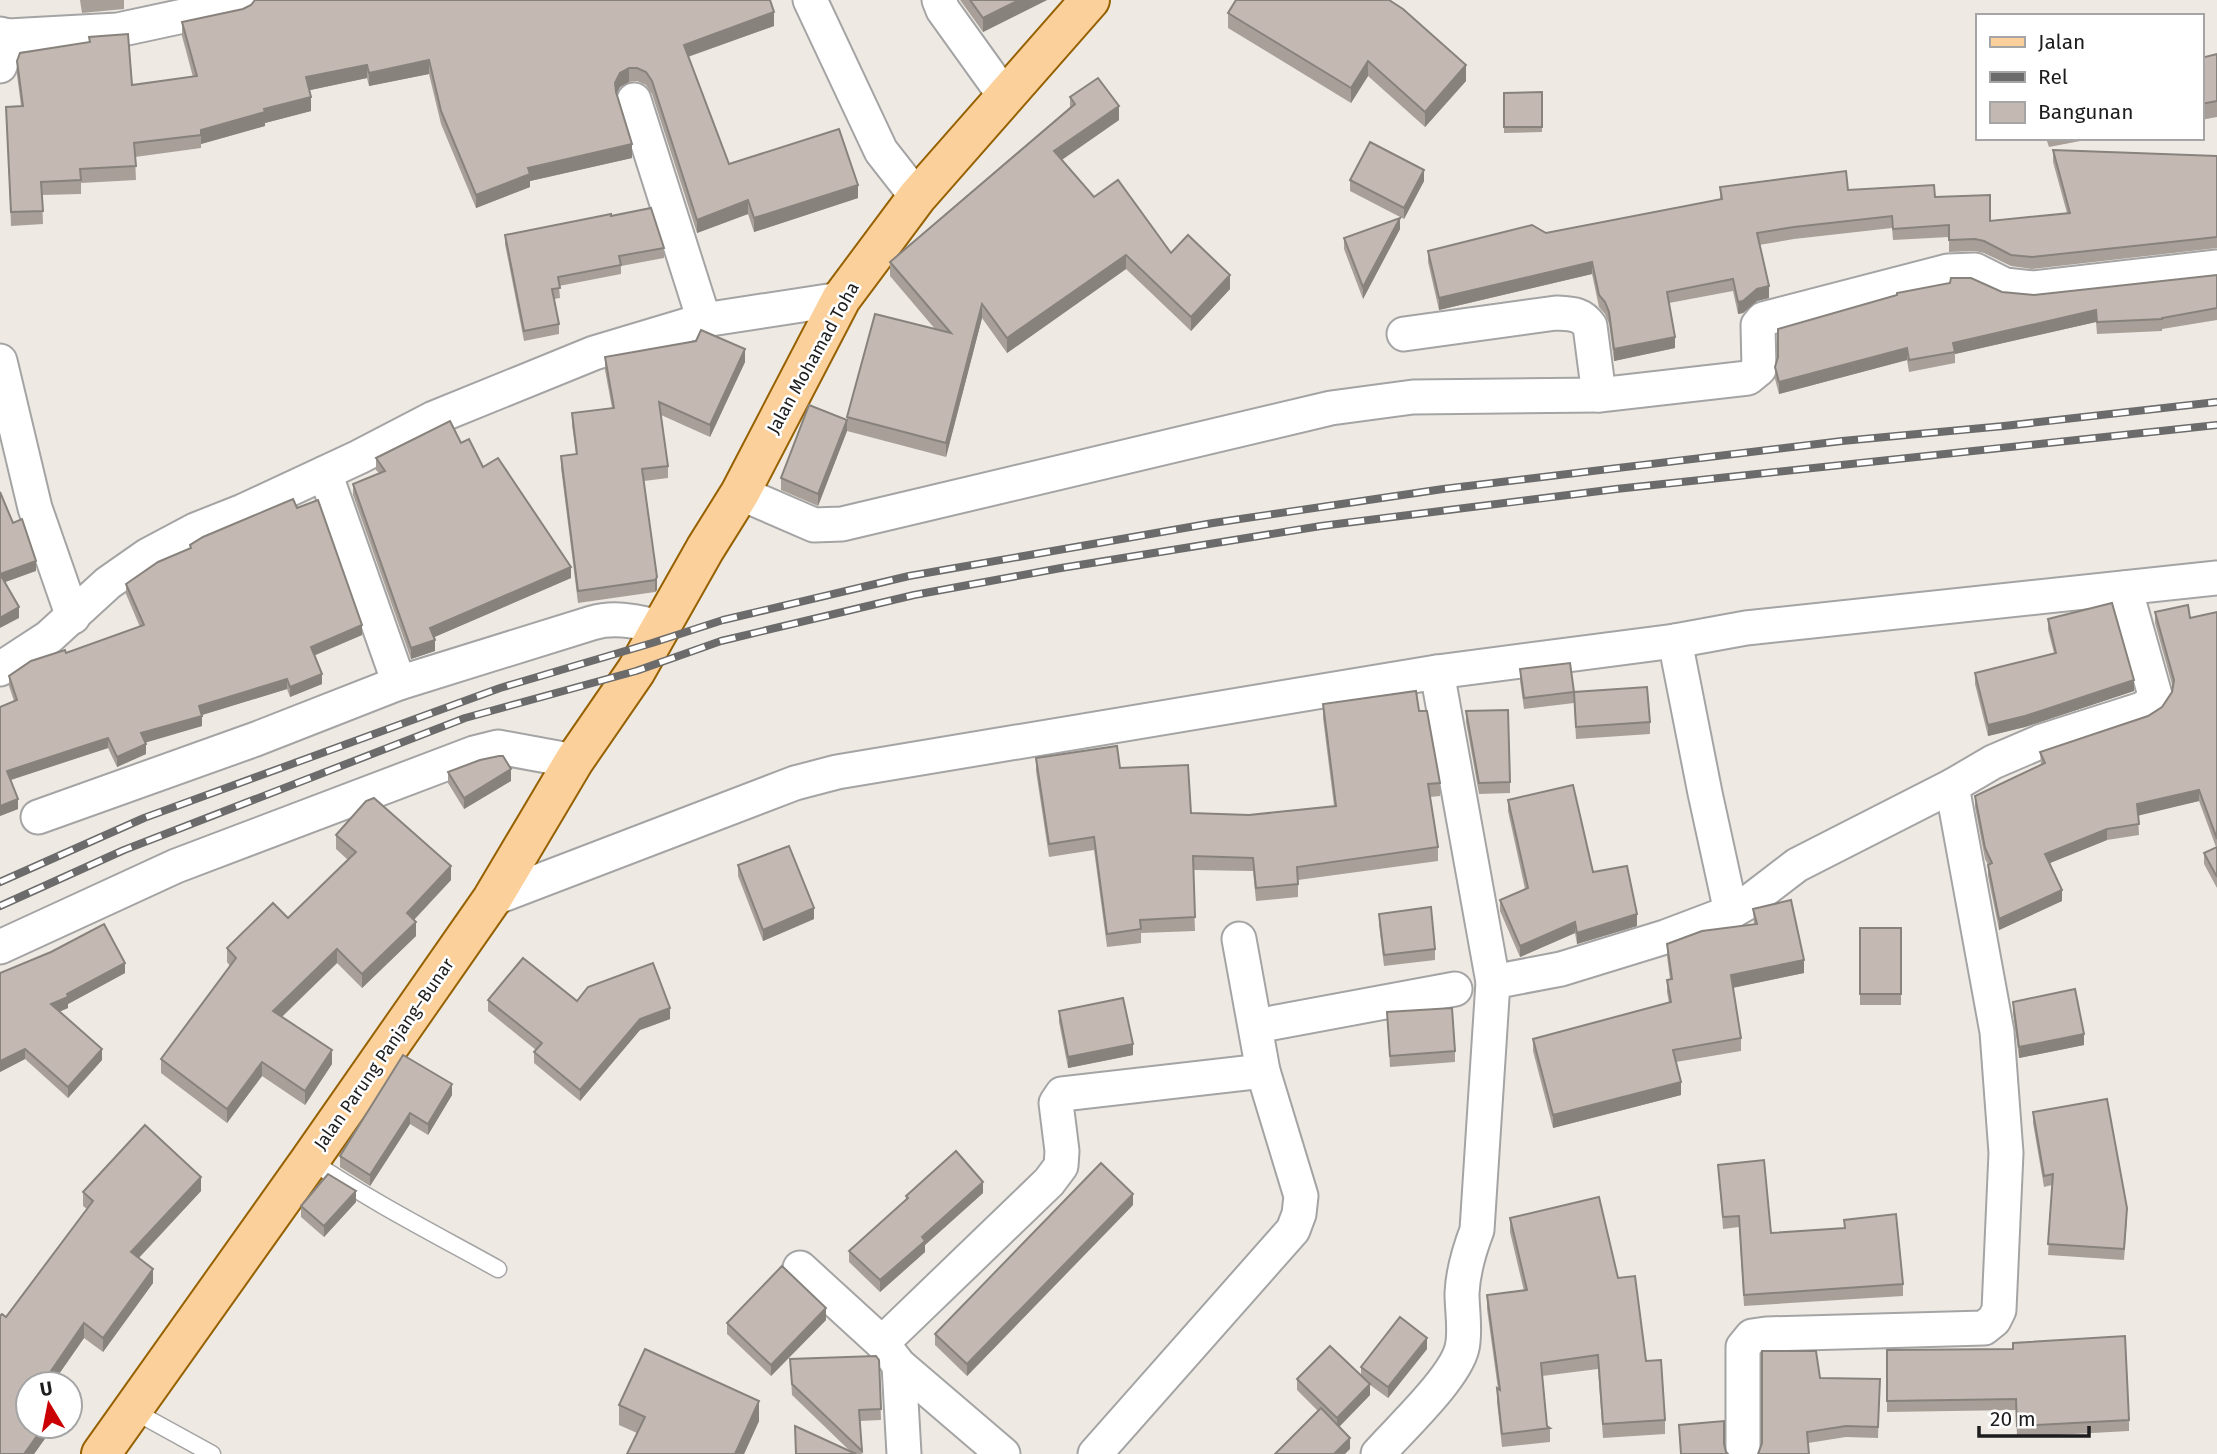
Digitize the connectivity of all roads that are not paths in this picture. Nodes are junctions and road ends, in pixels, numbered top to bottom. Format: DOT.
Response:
graph roads {
  1 [pos="810,0"];
  2 [pos="939,0"];
  3 [pos="1090,0"];
  4 [pos="239,4"];
  5 [pos="3,45"];
  6 [pos="1004,95"];
  7 [pos="634,100"];
  8 [pos="917,197"];
  9 [pos="2217,267"];
  10 [pos="841,299"];
  11 [pos="704,320"];
  12 [pos="1404,334"];
  13 [pos="0,361"];
  14 [pos="1599,395"];
  15 [pos="325,473"];
  16 [pos="740,493"];
  17 [pos="2217,578"];
  18 [pos="2125,588"];
  19 [pos="73,617"];
  20 [pos="657,635"];
  21 [pos="1675,641"];
  22 [pos="0,669"];
  23 [pos="1437,672"];
  24 [pos="399,683"];
  25 [pos="575,761"];
  26 [pos="1952,786"];
  27 [pos="38,817"];
  28 [pos="492,900"];
  29 [pos="1731,912"];
  30 [pos="1240,939"];
  31 [pos="0,947"];
  32 [pos="1493,982"];
  33 [pos="1455,989"];
  34 [pos="1256,1026"];
  35 [pos="1263,1071"];
  36 [pos="310,1160"];
  37 [pos="800,1268"];
  38 [pos="498,1269"];
  39 [pos="891,1354"];
  40 [pos="132,1410"];
  41 [pos="101,1454"];
  42 [pos="212,1454"];
  43 [pos="904,1454"];
  44 [pos="1003,1454"];
  45 [pos="1096,1454"];
  46 [pos="1378,1454"];
  47 [pos="1743,1454"];
  1 -- 8 [label="street"];
  2 -- 6 [label="street"];
  3 -- 6 [label="main road, Jalan Mohamad Toha"];
  4 -- 5 [label="street"];
  6 -- 8 [label="main road, Jalan Mohamad Toha"];
  7 -- 11 [label="street"];
  8 -- 10 [label="main road, Jalan Mohamad Toha"];
  9 -- 14 [label="street"];
  10 -- 11 [label="street"];
  10 -- 16 [label="main road, Jalan Mohamad Toha"];
  11 -- 15 [label="street"];
  12 -- 14 [label="street"];
  13 -- 19 [label="street"];
  14 -- 16 [label="street"];
  15 -- 19 [label="street"];
  15 -- 24 [label="street"];
  16 -- 20 [label="main road, Jalan Mohamad Toha"];
  17 -- 18 [label="street"];
  18 -- 21 [label="street"];
  18 -- 26 [label="street"];
  19 -- 22 [label="street"];
  20 -- 24 [label="street"];
  20 -- 25 [label="main road, Jalan Parung Panjang–Bunar"];
  21 -- 23 [label="street"];
  21 -- 29 [label="street"];
  23 -- 28 [label="street"];
  23 -- 32 [label="street"];
  24 -- 27 [label="street"];
  25 -- 28 [label="main road, Jalan Parung Panjang–Bunar"];
  25 -- 31 [label="street"];
  26 -- 29 [label="street"];
  26 -- 47 [label="street"];
  28 -- 36 [label="main road, Jalan Parung Panjang–Bunar"];
  29 -- 32 [label="street"];
  30 -- 34 [label="street"];
  32 -- 46 [label="street"];
  33 -- 34 [label="street"];
  34 -- 35 [label="street"];
  35 -- 39 [label="street"];
  35 -- 45 [label="street"];
  36 -- 38 [label="lane"];
  36 -- 40 [label="main road, Jalan Parung Panjang–Bunar"];
  37 -- 39 [label="street"];
  39 -- 43 [label="street"];
  39 -- 44 [label="street"];
  40 -- 41 [label="main road, Jalan Parung Panjang–Bunar"];
  40 -- 42 [label="lane"];
}
